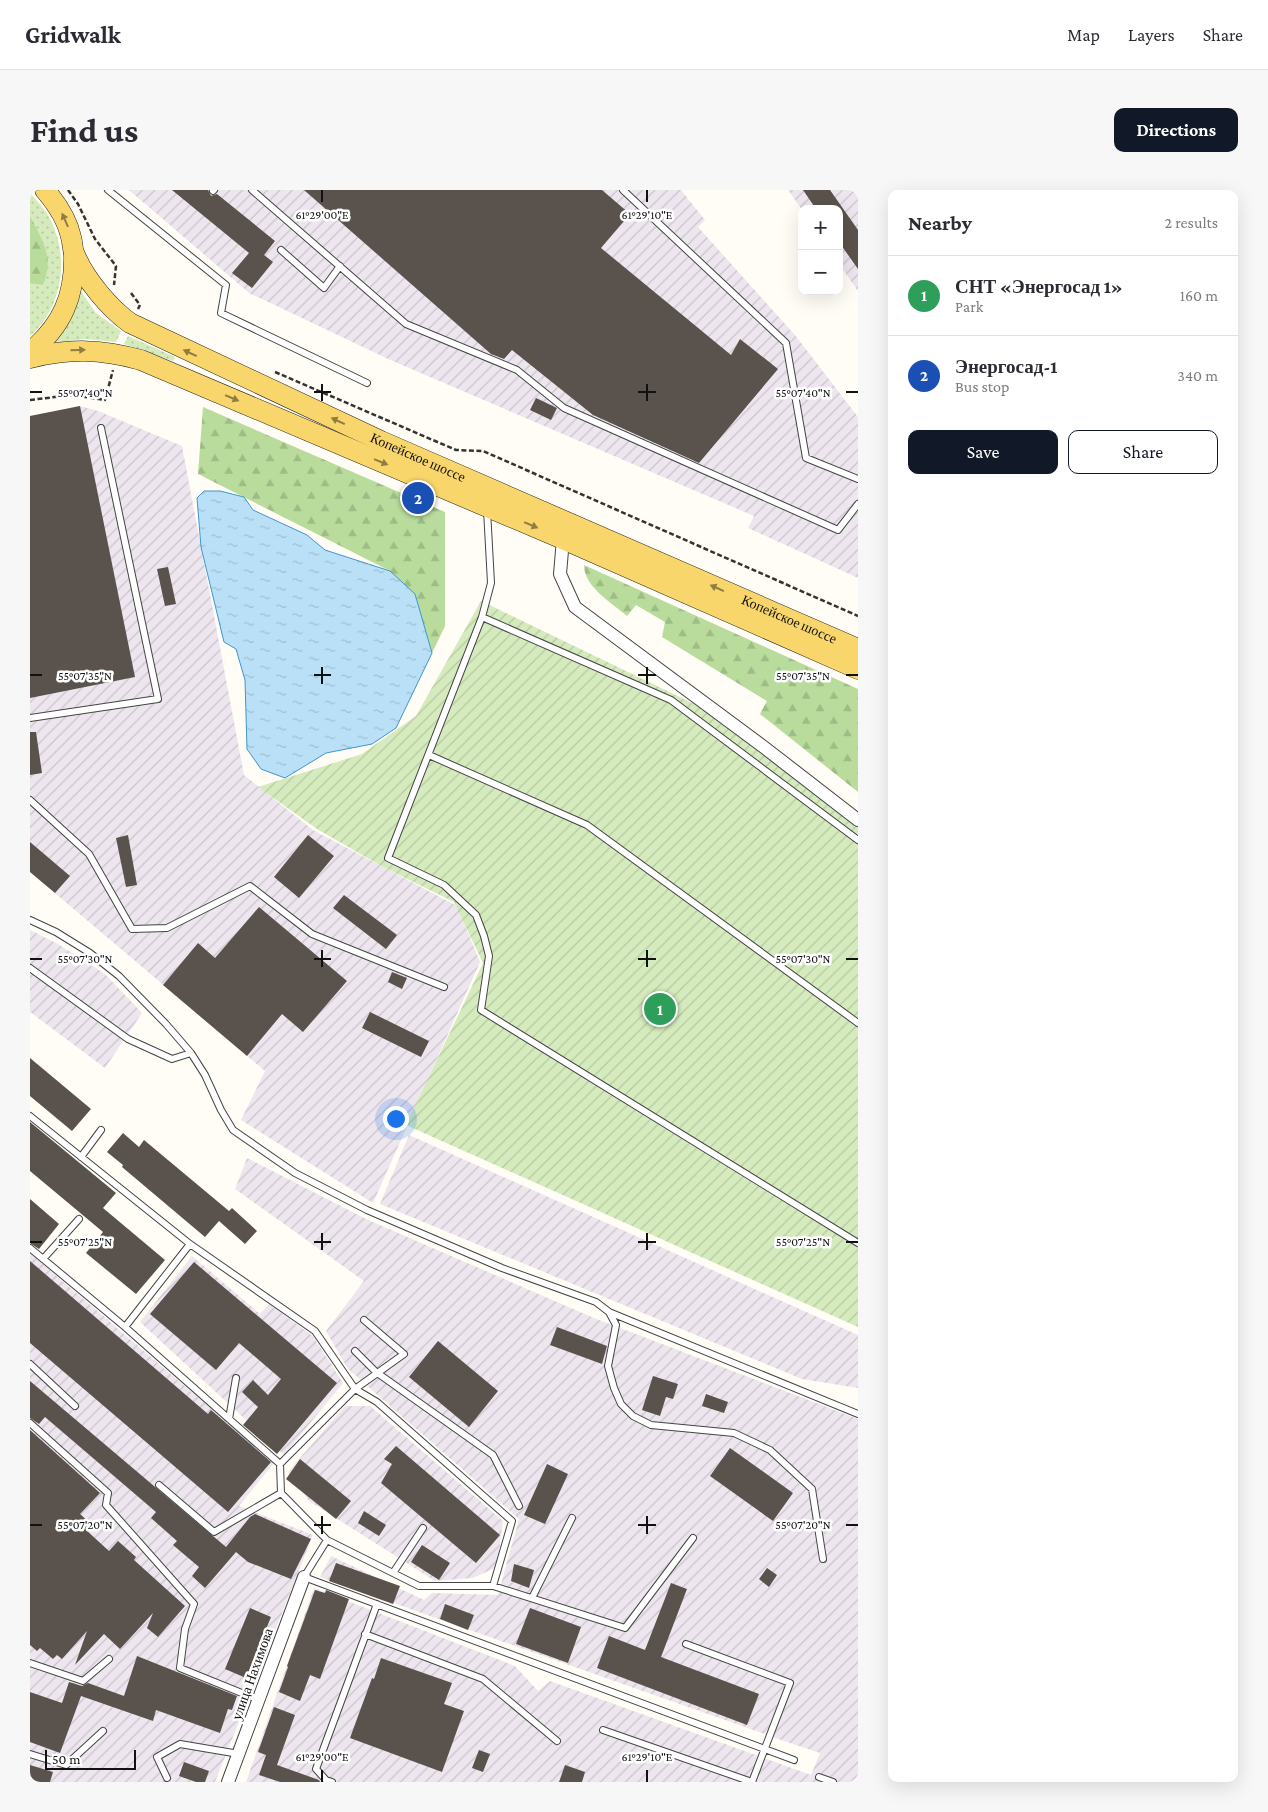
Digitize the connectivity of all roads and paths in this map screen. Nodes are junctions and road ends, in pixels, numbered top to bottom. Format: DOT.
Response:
graph roads {
  1 [pos="45,190"];
  2 [pos="68,190"];
  3 [pos="108,190"];
  4 [pos="252,190"];
  5 [pos="623,190"];
  6 [pos="281,250"];
  7 [pos="74,255"];
  8 [pos="340,266"];
  9 [pos="114,289"];
  10 [pos="131,293"];
  11 [pos="136,313"];
  12 [pos="30,352"];
  13 [pos="30,358"];
  14 [pos="114,366"];
  15 [pos="271,370"];
  16 [pos="367,383"];
  17 [pos="30,400"];
  18 [pos="102,428"];
  19 [pos="858,479"];
  20 [pos="858,504"];
  21 [pos="487,506"];
  22 [pos="563,539"];
  23 [pos="858,616"];
  24 [pos="482,618"];
  25 [pos="858,649"];
  26 [pos="858,669"];
  27 [pos="30,718"];
  28 [pos="429,755"];
  29 [pos="30,800"];
  30 [pos="858,820"];
  31 [pos="858,840"];
  32 [pos="30,920"];
  33 [pos="30,968"];
  34 [pos="444,987"];
  35 [pos="858,1023"];
  36 [pos="191,1053"];
  37 [pos="30,1116"];
  38 [pos="101,1130"];
  39 [pos="81,1157"];
  40 [pos="79,1220"];
  41 [pos="858,1243"];
  42 [pos="190,1244"];
  43 [pos="30,1248"];
  44 [pos="43,1259"];
  45 [pos="609,1312"];
  46 [pos="364,1320"];
  47 [pos="125,1327"];
  48 [pos="355,1350"];
  49 [pos="30,1364"];
  50 [pos="376,1372"];
  51 [pos="236,1378"];
  52 [pos="355,1389"];
  53 [pos="75,1406"];
  54 [pos="858,1414"];
  55 [pos="229,1419"];
  56 [pos="30,1423"];
  57 [pos="280,1464"];
  58 [pos="159,1485"];
  59 [pos="281,1493"];
  60 [pos="519,1506"];
  61 [pos="572,1518"];
  62 [pos="423,1528"];
  63 [pos="693,1538"];
  64 [pos="327,1540"];
  65 [pos="824,1559"];
  66 [pos="393,1573"];
  67 [pos="304,1577"];
  68 [pos="493,1586"];
  69 [pos="532,1598"];
  70 [pos="377,1604"];
  71 [pos="366,1634"];
  72 [pos="686,1644"];
  73 [pos="109,1659"];
  74 [pos="30,1662"];
  75 [pos="259,1700"];
  76 [pos="603,1730"];
  77 [pos="103,1731"];
  78 [pos="557,1741"];
  79 [pos="764,1749"];
  80 [pos="30,1754"];
  81 [pos="239,1754"];
  82 [pos="794,1760"];
  83 [pos="819,1777"];
  84 [pos="167,1778"];
  85 [pos="228,1782"];
  86 [pos="332,1782"];
  87 [pos="833,1782"];
  7 -- 1 [label="main road, Копейское шоссе, one-way"];
  2 -- 9 [label="path"];
  3 -- 16 [label="lane"];
  4 -- 8 [label="lane"];
  5 -- 19 [label="lane"];
  6 -- 8 [label="lane"];
  7 -- 12 [label="main road"];
  25 -- 7 [label="main road, Копейское шоссе, one-way"];
  8 -- 20 [label="lane"];
  10 -- 11 [label="path"];
  13 -- 21 [label="main road, Копейское шоссе, one-way"];
  14 -- 17 [label="path"];
  15 -- 23 [label="path"];
  18 -- 27 [label="lane"];
  21 -- 22 [label="main road, Копейское шоссе, one-way"];
  21 -- 24 [label="lane"];
  22 -- 26 [label="main road, Копейское шоссе"];
  22 -- 30 [label="street"];
  24 -- 28 [label="lane"];
  24 -- 31 [label="lane"];
  28 -- 35 [label="lane"];
  28 -- 41 [label="lane"];
  29 -- 34 [label="lane"];
  32 -- 36 [label="lane"];
  33 -- 36 [label="lane"];
  36 -- 45 [label="lane"];
  37 -- 39 [label="lane"];
  38 -- 39 [label="lane"];
  39 -- 42 [label="lane"];
  40 -- 44 [label="lane"];
  42 -- 47 [label="lane"];
  42 -- 52 [label="lane"];
  43 -- 44 [label="lane"];
  44 -- 47 [label="lane"];
  45 -- 54 [label="lane"];
  45 -- 65 [label="lane"];
  46 -- 50 [label="lane"];
  47 -- 55 [label="lane"];
  48 -- 50 [label="lane"];
  49 -- 53 [label="lane"];
  50 -- 52 [label="lane"];
  50 -- 60 [label="lane"];
  51 -- 55 [label="lane"];
  52 -- 57 [label="lane"];
  52 -- 68 [label="lane"];
  55 -- 57 [label="lane"];
  56 -- 75 [label="lane"];
  57 -- 59 [label="lane"];
  58 -- 59 [label="lane"];
  59 -- 64 [label="lane"];
  61 -- 69 [label="lane"];
  62 -- 66 [label="lane"];
  63 -- 69 [label="lane"];
  64 -- 66 [label="lane"];
  64 -- 67 [label="lane"];
  66 -- 68 [label="lane"];
  67 -- 70 [label="lane"];
  67 -- 75 [label="street, улица Нахимова"];
  68 -- 69 [label="lane"];
  70 -- 71 [label="lane"];
  70 -- 79 [label="lane"];
  71 -- 78 [label="lane"];
  71 -- 86 [label="lane"];
  72 -- 79 [label="lane"];
  73 -- 74 [label="lane"];
  75 -- 81 [label="street, улица Нахимова"];
  76 -- 79 [label="lane"];
  77 -- 80 [label="lane"];
  79 -- 82 [label="lane"];
  81 -- 84 [label="lane"];
  81 -- 85 [label="street, улица Нахимова"];
  83 -- 87 [label="lane"];
}
